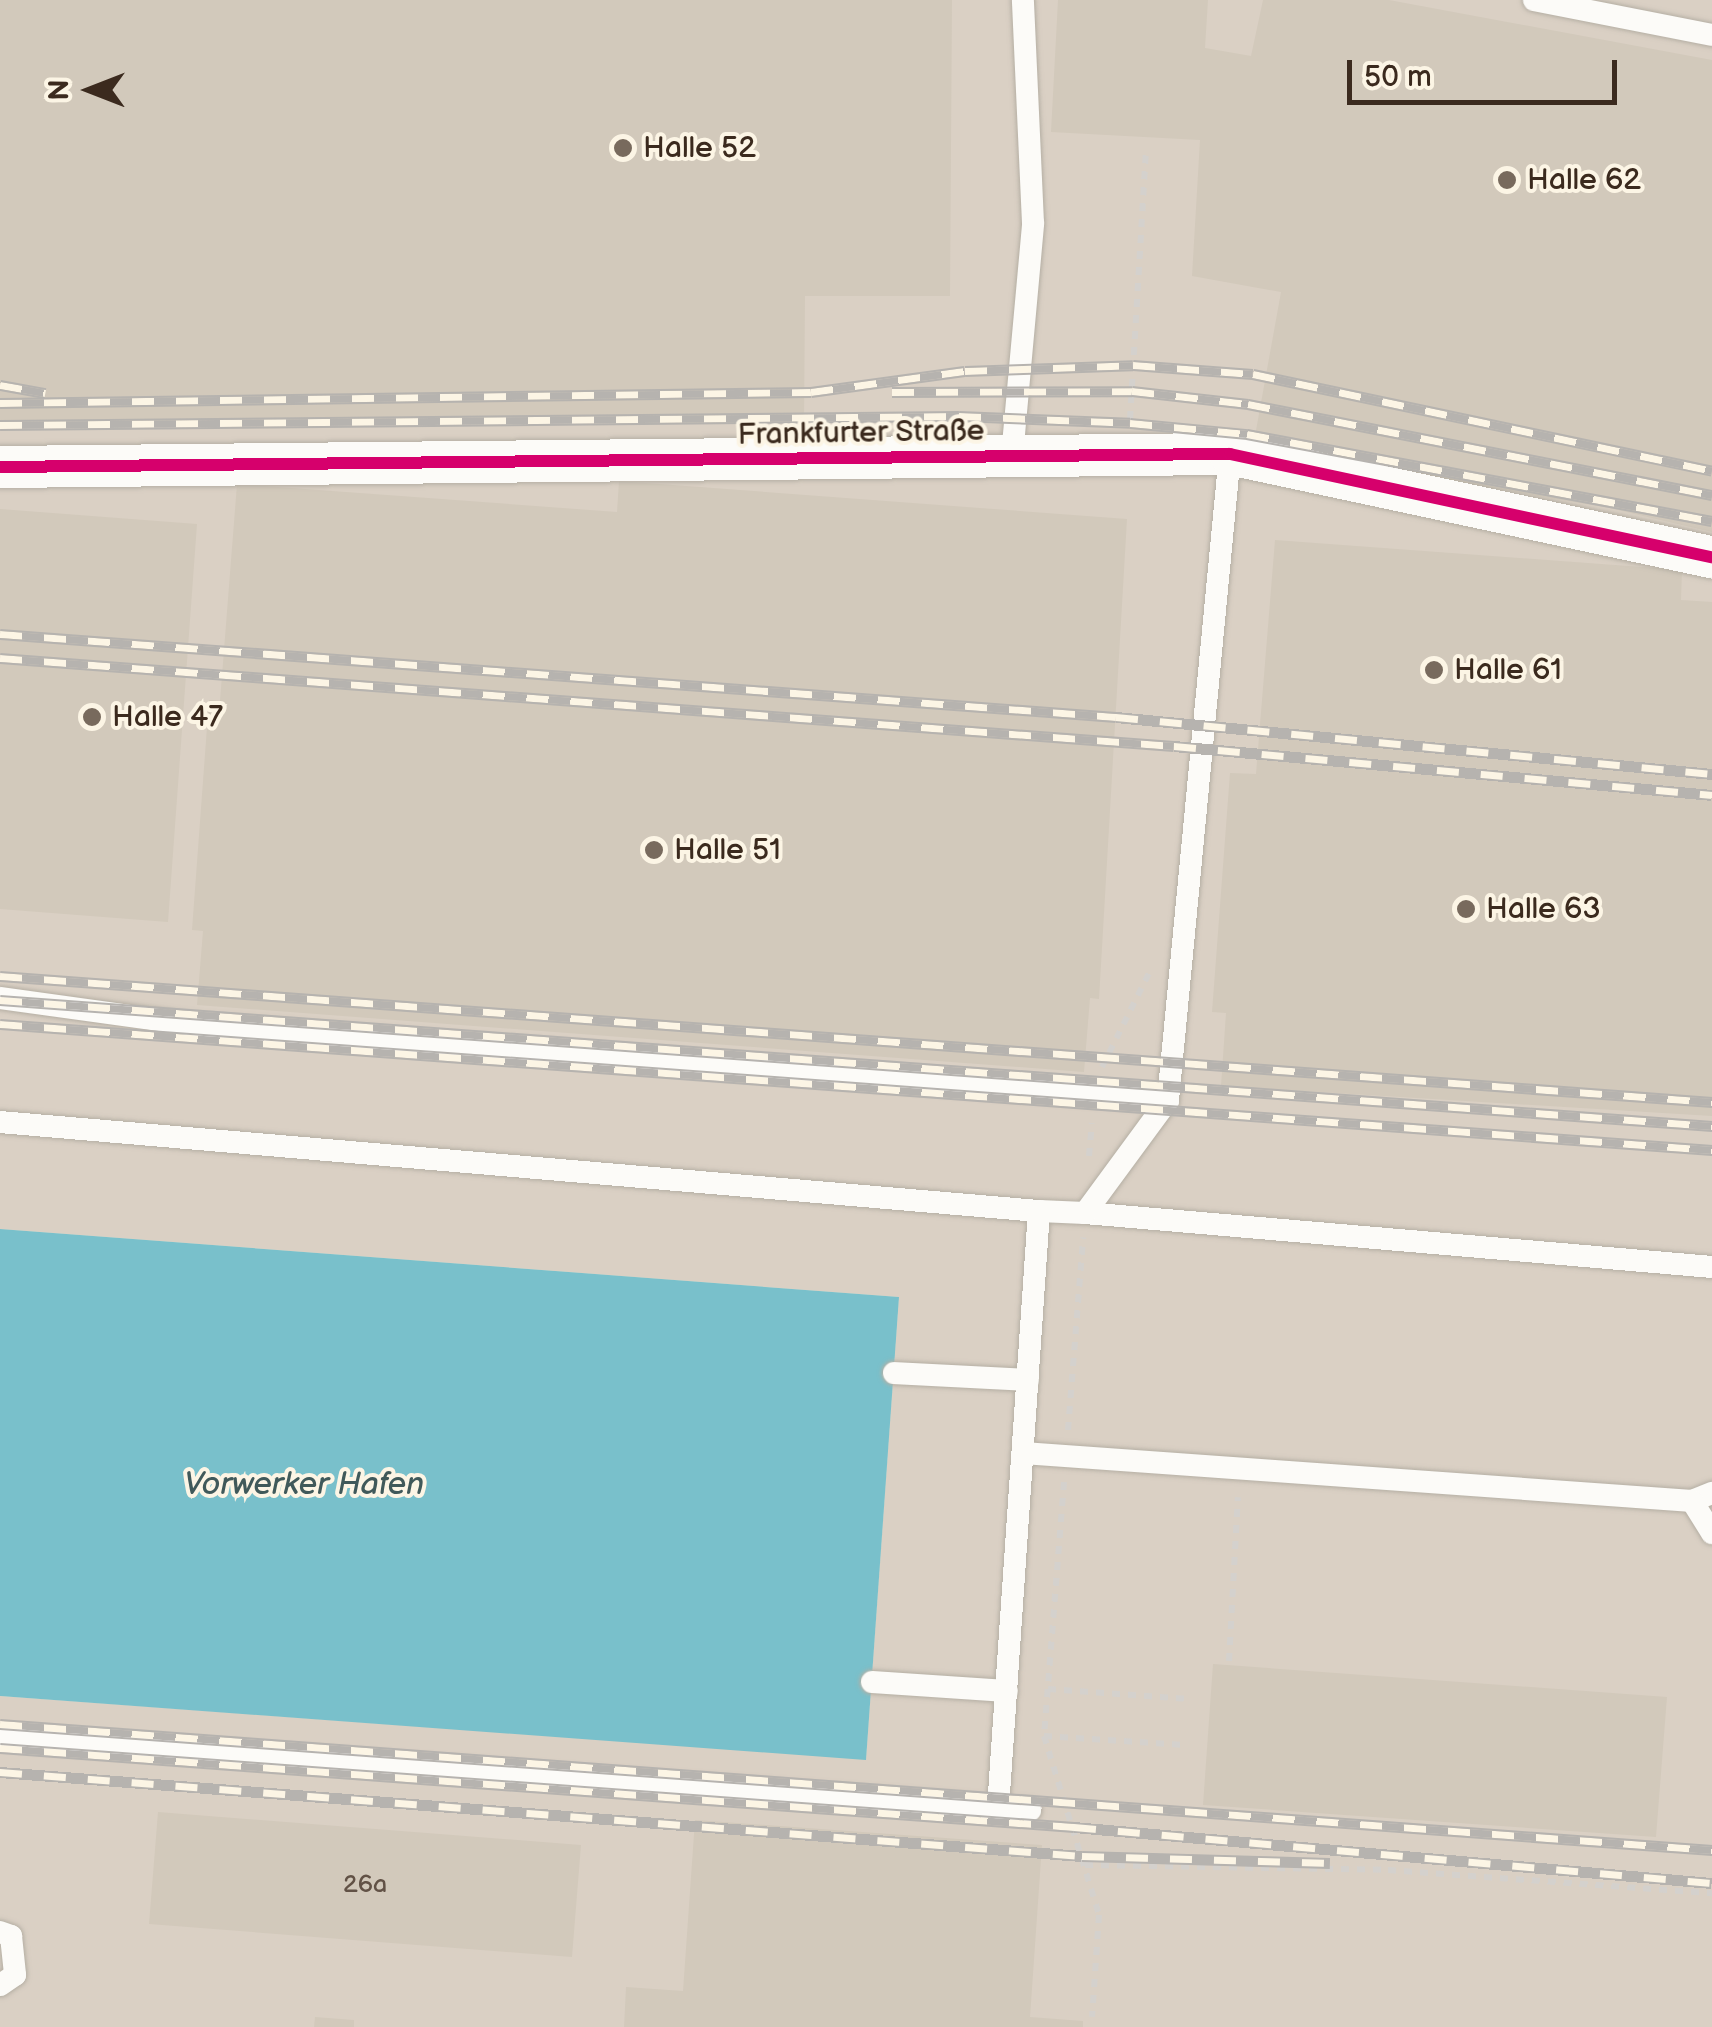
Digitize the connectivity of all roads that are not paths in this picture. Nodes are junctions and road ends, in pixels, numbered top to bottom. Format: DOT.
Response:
graph roads {
  1 [pos="1023,0"];
  2 [pos="1534,0"];
  3 [pos="1712,35"];
  4 [pos="1230,454"];
  5 [pos="1012,456"];
  6 [pos="0,467"];
  7 [pos="1712,557"];
  8 [pos="0,998"];
  9 [pos="1168,1100"];
  10 [pos="0,1122"];
  11 [pos="1039,1210"];
  12 [pos="1084,1214"];
  13 [pos="1709,1270"];
  14 [pos="894,1372"];
  15 [pos="1028,1380"];
  16 [pos="1023,1453"];
  17 [pos="1702,1497"];
  18 [pos="1712,1533"];
  19 [pos="872,1682"];
  20 [pos="1007,1691"];
  21 [pos="0,1737"];
  22 [pos="998,1808"];
  23 [pos="1030,1810"];
  24 [pos="0,1932"];
  25 [pos="0,1985"];
  1 -- 5 [label="lane"];
  2 -- 3 [label="lane"];
  4 -- 5 [label="street, Frankfurter Straße"];
  4 -- 7 [label="street, Frankfurter Straße"];
  4 -- 9 [label="lane"];
  5 -- 6 [label="street, Frankfurter Straße"];
  8 -- 9 [label="lane"];
  9 -- 12 [label="lane"];
  10 -- 11 [label="lane"];
  11 -- 12 [label="lane"];
  11 -- 15 [label="lane"];
  12 -- 13 [label="lane"];
  14 -- 15 [label="lane"];
  15 -- 16 [label="lane"];
  16 -- 17 [label="lane"];
  16 -- 20 [label="lane"];
  17 -- 18 [label="lane"];
  19 -- 20 [label="lane"];
  20 -- 22 [label="lane"];
  21 -- 22 [label="lane"];
  22 -- 23 [label="lane"];
  24 -- 25 [label="lane"];
}
